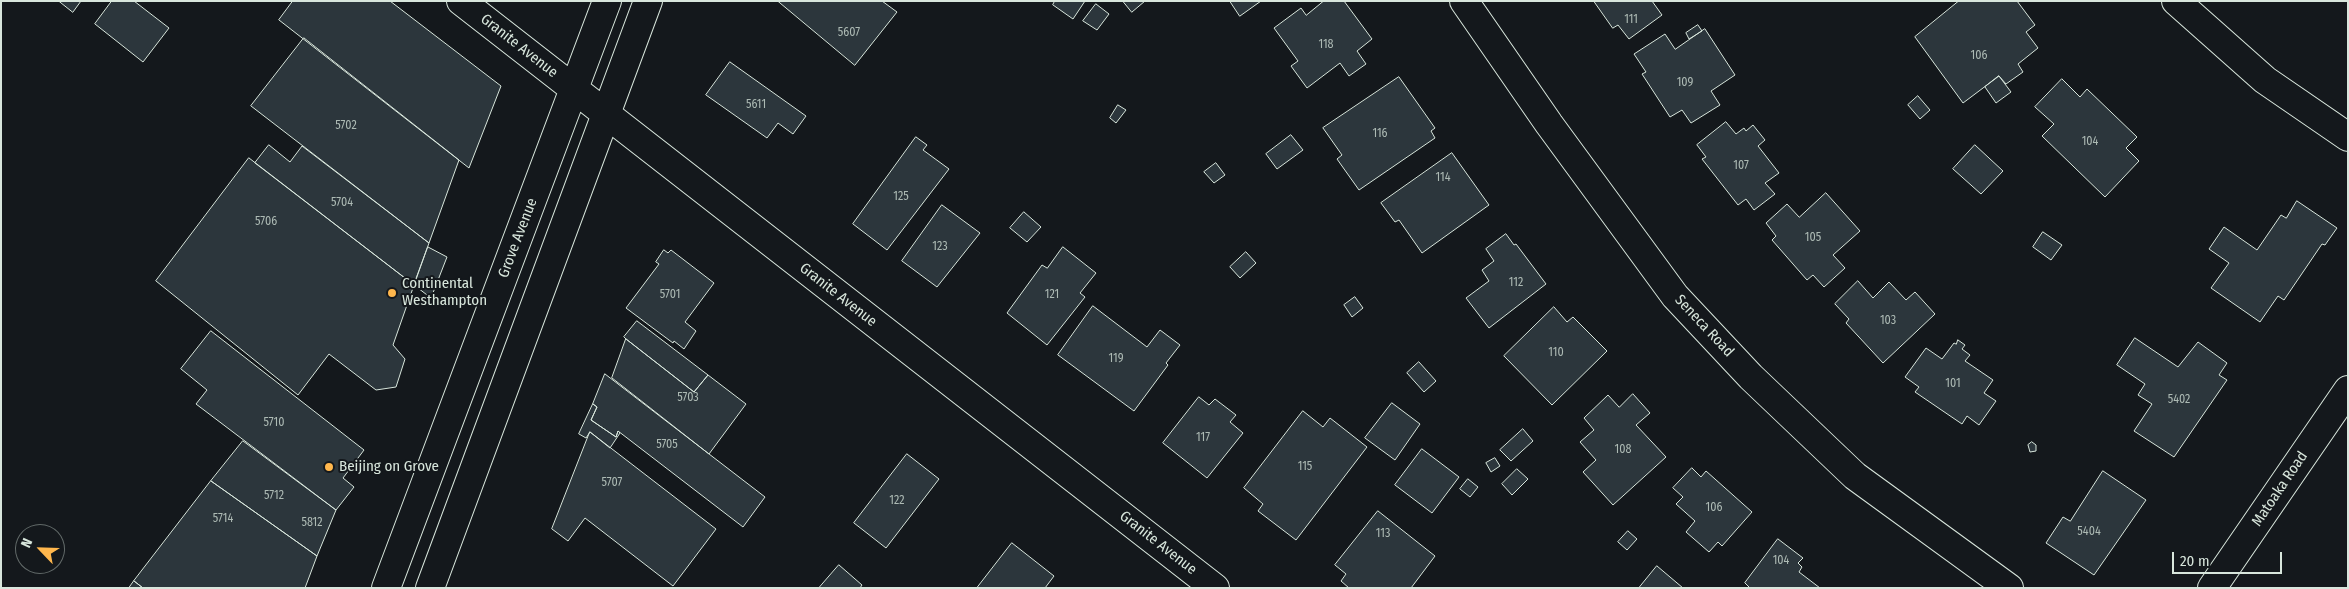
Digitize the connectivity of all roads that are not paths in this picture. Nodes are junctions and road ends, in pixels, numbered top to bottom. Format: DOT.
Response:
graph roads {
  1 [pos="461,1"];
  2 [pos="607,1"];
  3 [pos="648,1"];
  4 [pos="1464,1"];
  5 [pos="2176,1"];
  6 [pos="574,89"];
  7 [pos="606,114"];
  8 [pos="2348,137"];
  9 [pos="2348,390"];
  10 [pos="386,588"];
  11 [pos="430,588"];
  12 [pos="1215,588"];
  13 [pos="2009,588"];
  14 [pos="2212,588"];
  1 -- 6 [label="street, Granite Avenue"];
  2 -- 6 [label="street, Grove Avenue"];
  3 -- 7 [label="street"];
  4 -- 13 [label="street, Seneca Road"];
  5 -- 8 [label="street"];
  6 -- 7 [label="street, Granite Avenue"];
  6 -- 10 [label="street, Grove Avenue"];
  7 -- 11 [label="street"];
  7 -- 12 [label="street, Granite Avenue"];
  9 -- 14 [label="street, Matoaka Road"];
}
